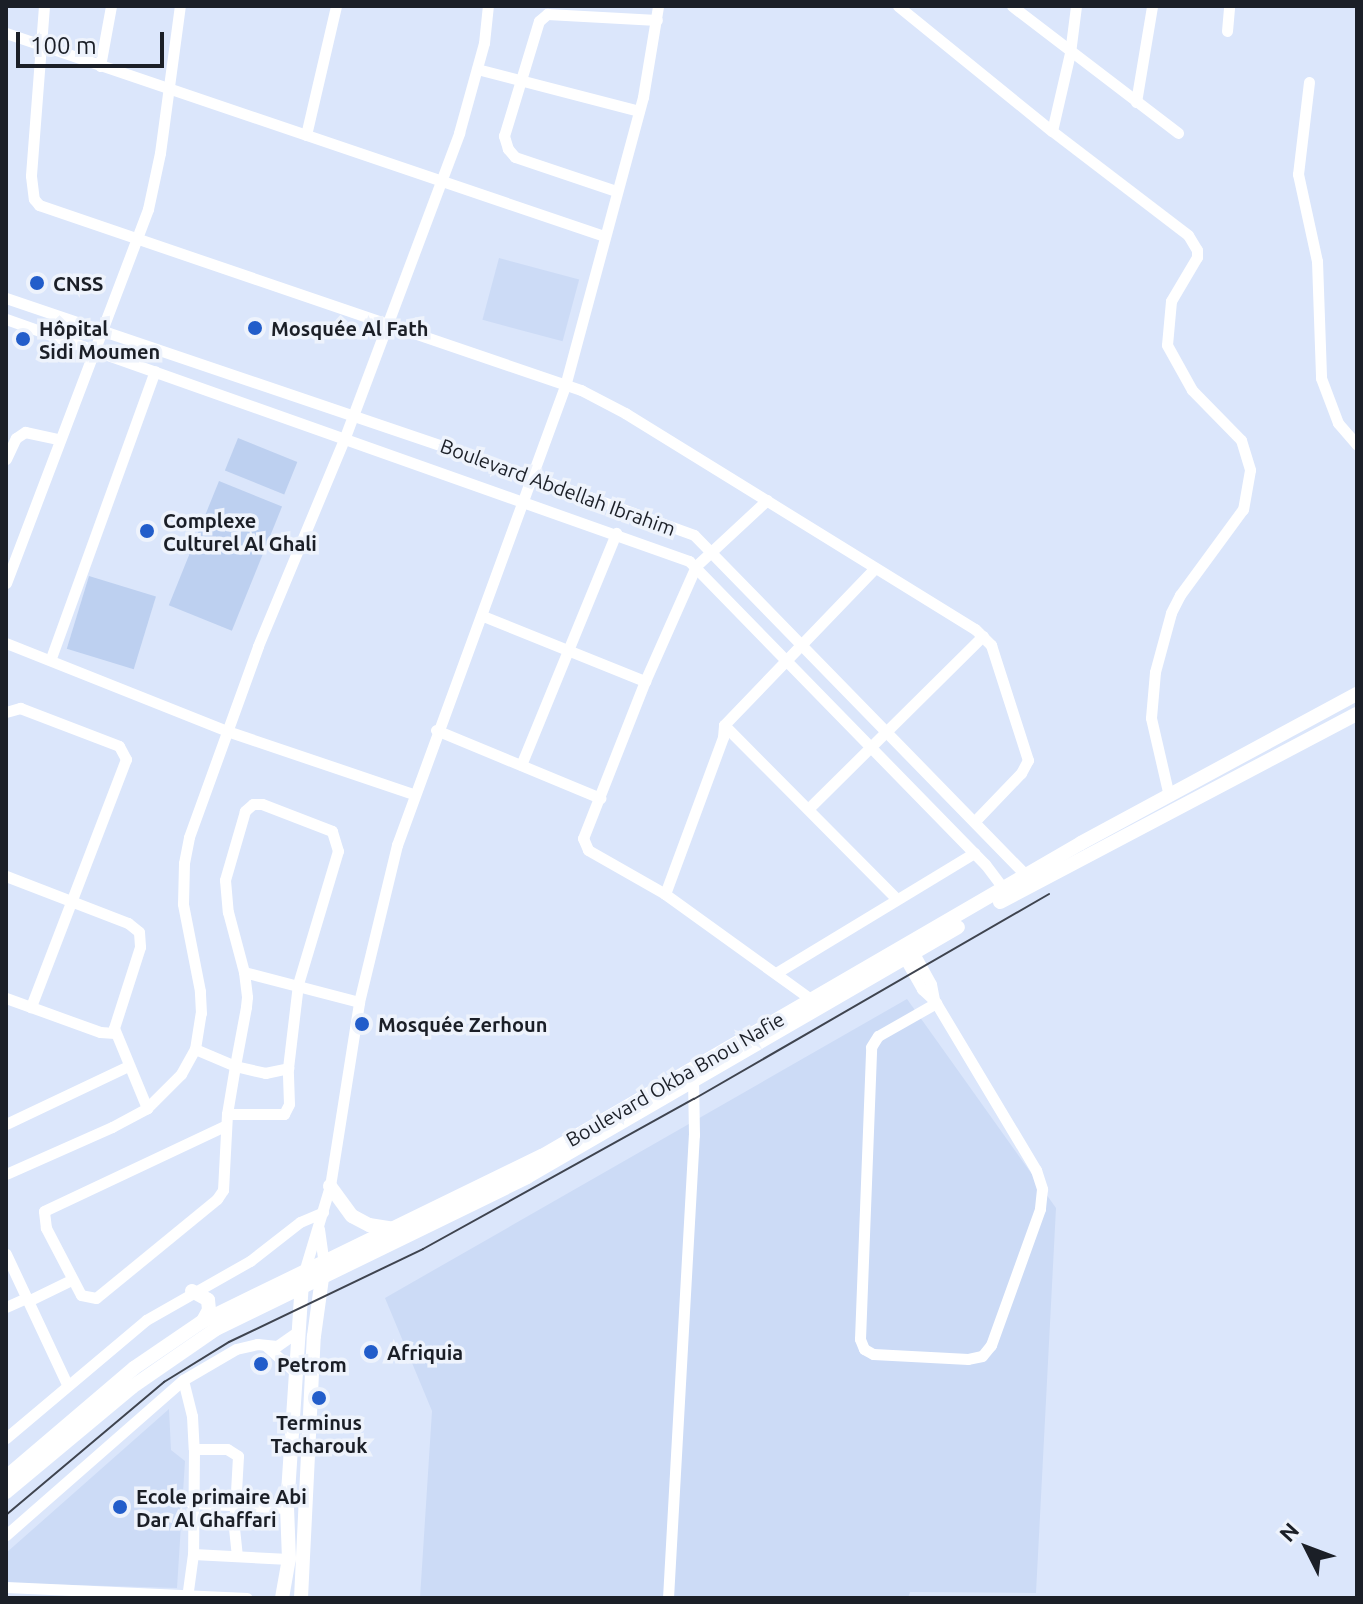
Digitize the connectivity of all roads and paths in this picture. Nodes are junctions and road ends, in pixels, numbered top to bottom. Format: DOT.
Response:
graph roads {
  1 [pos="44,6"];
  2 [pos="111,6"];
  3 [pos="180,6"];
  4 [pos="336,6"];
  5 [pos="488,6"];
  6 [pos="658,6"];
  7 [pos="898,6"];
  8 [pos="1012,6"];
  9 [pos="1076,6"];
  10 [pos="1152,6"];
  11 [pos="1229,6"];
  12 [pos="657,20"];
  13 [pos="1227,31"];
  14 [pos="6,33"];
  15 [pos="41,45"];
  16 [pos="1070,53"];
  17 [pos="100,66"];
  18 [pos="477,69"];
  19 [pos="522,80"];
  20 [pos="1309,82"];
  21 [pos="168,89"];
  22 [pos="1136,102"];
  23 [pos="639,111"];
  24 [pos="1052,131"];
  25 [pos="1178,133"];
  26 [pos="306,135"];
  27 [pos="441,180"];
  28 [pos="616,191"];
  29 [pos="604,236"];
  30 [pos="134,239"];
  31 [pos="6,298"];
  32 [pos="6,319"];
  33 [pos="387,325"];
  34 [pos="101,329"];
  35 [pos="94,351"];
  36 [pos="155,371"];
  37 [pos="565,386"];
  38 [pos="353,415"];
  39 [pos="345,437"];
  40 [pos="59,439"];
  41 [pos="1357,445"];
  42 [pos="6,459"];
  43 [pos="534,477"];
  44 [pos="767,500"];
  45 [pos="525,501"];
  46 [pos="616,533"];
  47 [pos="711,550"];
  48 [pos="696,566"];
  49 [pos="875,568"];
  50 [pos="6,583"];
  51 [pos="483,616"];
  52 [pos="983,636"];
  53 [pos="6,643"];
  54 [pos="801,644"];
  55 [pos="569,650"];
  56 [pos="51,658"];
  57 [pos="787,660"];
  58 [pos="645,681"];
  59 [pos="1357,694"];
  60 [pos="6,712"];
  61 [pos="1357,714"];
  62 [pos="724,725"];
  63 [pos="436,730"];
  64 [pos="227,731"];
  65 [pos="887,732"];
  66 [pos="870,747"];
  67 [pos="521,765"];
  68 [pos="413,794"];
  69 [pos="1169,796"];
  70 [pos="600,798"];
  71 [pos="808,809"];
  72 [pos="975,821"];
  73 [pos="974,853"];
  74 [pos="6,876"];
  75 [pos="1030,880"];
  76 [pos="665,894"];
  77 [pos="1006,894"];
  78 [pos="897,899"];
  79 [pos="73,902"];
  80 [pos="907,952"];
  81 [pos="244,972"];
  82 [pos="776,973"];
  83 [pos="298,984"];
  84 [pos="6,998"];
  85 [pos="812,1000"];
  86 [pos="359,1002"];
  87 [pos="935,1002"];
  88 [pos="31,1007"];
  89 [pos="115,1033"];
  90 [pos="195,1049"];
  91 [pos="128,1066"];
  92 [pos="235,1066"];
  93 [pos="288,1068"];
  94 [pos="693,1076"];
  95 [pos="147,1108"];
  96 [pos="226,1120"];
  97 [pos="6,1124"];
  98 [pos="6,1174"];
  99 [pos="330,1186"];
  100 [pos="323,1212"];
  101 [pos="319,1229"];
  102 [pos="397,1229"];
  103 [pos="6,1254"];
  104 [pos="323,1270"];
  105 [pos="303,1279"];
  106 [pos="71,1280"];
  107 [pos="192,1291"];
  108 [pos="27,1299"];
  109 [pos="6,1307"];
  110 [pos="203,1321"];
  111 [pos="297,1332"];
  112 [pos="264,1344"];
  113 [pos="294,1371"];
  114 [pos="183,1380"];
  115 [pos="67,1384"];
  116 [pos="6,1438"];
  117 [pos="194,1449"];
  118 [pos="6,1477"];
  119 [pos="6,1492"];
  120 [pos="191,1503"];
  121 [pos="235,1503"];
  122 [pos="287,1508"];
  123 [pos="6,1535"];
  124 [pos="193,1554"];
  125 [pos="237,1556"];
  126 [pos="289,1559"];
  127 [pos="6,1587"];
  128 [pos="49,1593"];
  129 [pos="187,1597"];
  130 [pos="247,1598"];
  131 [pos="282,1598"];
  132 [pos="301,1598"];
  133 [pos="668,1598"];
  1 -- 15 [label="street"];
  2 -- 17 [label="street"];
  3 -- 21 [label="street"];
  4 -- 26 [label="street"];
  5 -- 18 [label="street"];
  6 -- 12 [label="street"];
  7 -- 24 [label="street"];
  8 -- 16 [label="street"];
  9 -- 16 [label="street"];
  10 -- 22 [label="street"];
  11 -- 13 [label="street"];
  12 -- 19 [label="street"];
  12 -- 23 [label="street"];
  14 -- 15 [label="street"];
  15 -- 17 [label="street"];
  15 -- 30 [label="street"];
  16 -- 22 [label="street"];
  16 -- 24 [label="street"];
  17 -- 21 [label="street"];
  18 -- 19 [label="street"];
  18 -- 27 [label="street"];
  19 -- 23 [label="street"];
  19 -- 28 [label="street"];
  20 -- 41 [label="street"];
  21 -- 26 [label="street"];
  21 -- 30 [label="street"];
  22 -- 25 [label="street"];
  23 -- 28 [label="street"];
  24 -- 69 [label="street"];
  26 -- 27 [label="street"];
  27 -- 29 [label="street"];
  27 -- 33 [label="street"];
  28 -- 29 [label="street"];
  29 -- 37 [label="street"];
  30 -- 33 [label="street"];
  30 -- 34 [label="street"];
  31 -- 34 [label="street, Boulevard Abdellah Ibrahim"];
  32 -- 35 [label="street, Boulevard Abdellah Ibrahim"];
  33 -- 37 [label="street"];
  33 -- 38 [label="street"];
  34 -- 35 [label="street"];
  34 -- 38 [label="street, Boulevard Abdellah Ibrahim"];
  35 -- 36 [label="street, Boulevard Abdellah Ibrahim"];
  35 -- 40 [label="street"];
  36 -- 39 [label="street, Boulevard Abdellah Ibrahim"];
  36 -- 56 [label="street"];
  37 -- 43 [label="street"];
  37 -- 44 [label="street"];
  38 -- 39 [label="street"];
  38 -- 43 [label="street, Boulevard Abdellah Ibrahim"];
  39 -- 45 [label="street, Boulevard Abdellah Ibrahim"];
  39 -- 64 [label="street"];
  40 -- 42 [label="street"];
  40 -- 50 [label="street"];
  43 -- 45 [label="street"];
  43 -- 47 [label="street, Boulevard Abdellah Ibrahim"];
  44 -- 47 [label="street"];
  44 -- 49 [label="street"];
  45 -- 46 [label="street, Boulevard Abdellah Ibrahim"];
  45 -- 51 [label="street"];
  46 -- 48 [label="street, Boulevard Abdellah Ibrahim"];
  46 -- 55 [label="street"];
  47 -- 48 [label="street"];
  47 -- 54 [label="street, Boulevard Abdellah Ibrahim"];
  48 -- 57 [label="street, Boulevard Abdellah Ibrahim"];
  48 -- 58 [label="street"];
  49 -- 52 [label="street"];
  49 -- 54 [label="street"];
  51 -- 55 [label="street"];
  51 -- 63 [label="street"];
  52 -- 65 [label="street"];
  52 -- 72 [label="street"];
  53 -- 56 [label="street"];
  54 -- 57 [label="street"];
  54 -- 65 [label="street, Boulevard Abdellah Ibrahim"];
  55 -- 58 [label="street"];
  55 -- 67 [label="street"];
  56 -- 64 [label="street"];
  57 -- 62 [label="street"];
  57 -- 66 [label="street, Boulevard Abdellah Ibrahim"];
  58 -- 70 [label="street"];
  59 -- 69 [label="main road, Boulevard Okba Bnou Nafie"];
  60 -- 79 [label="street"];
  61 -- 75 [label="main road, Boulevard Okba Bnou Nafie"];
  62 -- 71 [label="street"];
  62 -- 76 [label="street"];
  63 -- 67 [label="street"];
  63 -- 68 [label="street"];
  64 -- 68 [label="street"];
  64 -- 90 [label="street"];
  65 -- 66 [label="street"];
  65 -- 72 [label="street, Boulevard Abdellah Ibrahim"];
  66 -- 71 [label="street"];
  66 -- 73 [label="street, Boulevard Abdellah Ibrahim"];
  67 -- 70 [label="street"];
  68 -- 86 [label="street"];
  69 -- 75 [label="main road, Boulevard Okba Bnou Nafie"];
  70 -- 76 [label="street"];
  71 -- 78 [label="street"];
  72 -- 75 [label="street, Boulevard Abdellah Ibrahim"];
  73 -- 77 [label="street, Boulevard Abdellah Ibrahim"];
  73 -- 78 [label="street"];
  74 -- 79 [label="street"];
  75 -- 77 [label="main road, Boulevard Okba Bnou Nafie"];
  76 -- 82 [label="street"];
  77 -- 80 [label="main road, Boulevard Okba Bnou Nafie"];
  78 -- 82 [label="street"];
  79 -- 88 [label="street"];
  79 -- 89 [label="street"];
  80 -- 85 [label="main road, Boulevard Okba Bnou Nafie"];
  80 -- 87 [label="street"];
  80 -- 94 [label="main road, Boulevard Okba Bnou Nafie"];
  81 -- 83 [label="street"];
  81 -- 83 [label="street"];
  81 -- 92 [label="street"];
  82 -- 85 [label="street"];
  83 -- 86 [label="street"];
  83 -- 93 [label="street"];
  84 -- 88 [label="street"];
  85 -- 94 [label="main road, Boulevard Okba Bnou Nafie"];
  86 -- 99 [label="street"];
  87 -- 87 [label="street"];
  88 -- 89 [label="street"];
  89 -- 91 [label="street"];
  90 -- 92 [label="street"];
  90 -- 95 [label="street"];
  91 -- 95 [label="street"];
  91 -- 97 [label="street"];
  92 -- 93 [label="street"];
  92 -- 96 [label="street"];
  93 -- 96 [label="street"];
  94 -- 102 [label="main road, Boulevard Okba Bnou Nafie"];
  94 -- 104 [label="main road, Boulevard Okba Bnou Nafie"];
  94 -- 133 [label="street"];
  95 -- 98 [label="street"];
  96 -- 106 [label="street"];
  96 -- 106 [label="street"];
  99 -- 100 [label="street"];
  99 -- 102 [label="main road"];
  100 -- 101 [label="street"];
  100 -- 107 [label="street"];
  101 -- 104 [label="street"];
  101 -- 105 [label="street"];
  102 -- 104 [label="main road, Boulevard Okba Bnou Nafie"];
  103 -- 108 [label="street"];
  104 -- 105 [label="main road, Boulevard Okba Bnou Nafie"];
  104 -- 132 [label="main road"];
  105 -- 110 [label="main road, Boulevard Okba Bnou Nafie"];
  105 -- 111 [label="main road"];
  105 -- 119 [label="main road, Boulevard Okba Bnou Nafie"];
  106 -- 108 [label="street"];
  107 -- 110 [label="main road"];
  107 -- 115 [label="street"];
  108 -- 109 [label="street"];
  108 -- 115 [label="street"];
  110 -- 118 [label="main road, Boulevard Okba Bnou Nafie"];
  111 -- 112 [label="street"];
  111 -- 113 [label="main road"];
  112 -- 113 [label="street"];
  112 -- 114 [label="street"];
  113 -- 122 [label="main road"];
  114 -- 117 [label="street"];
  114 -- 123 [label="street"];
  115 -- 116 [label="street"];
  117 -- 120 [label="street"];
  117 -- 121 [label="street"];
  120 -- 121 [label="street"];
  120 -- 124 [label="street"];
  121 -- 122 [label="street"];
  121 -- 125 [label="street"];
  122 -- 126 [label="main road"];
  124 -- 125 [label="street"];
  124 -- 129 [label="street"];
  125 -- 126 [label="street"];
  126 -- 131 [label="main road"];
  127 -- 128 [label="street"];
  128 -- 129 [label="street"];
  129 -- 130 [label="street"];
}
